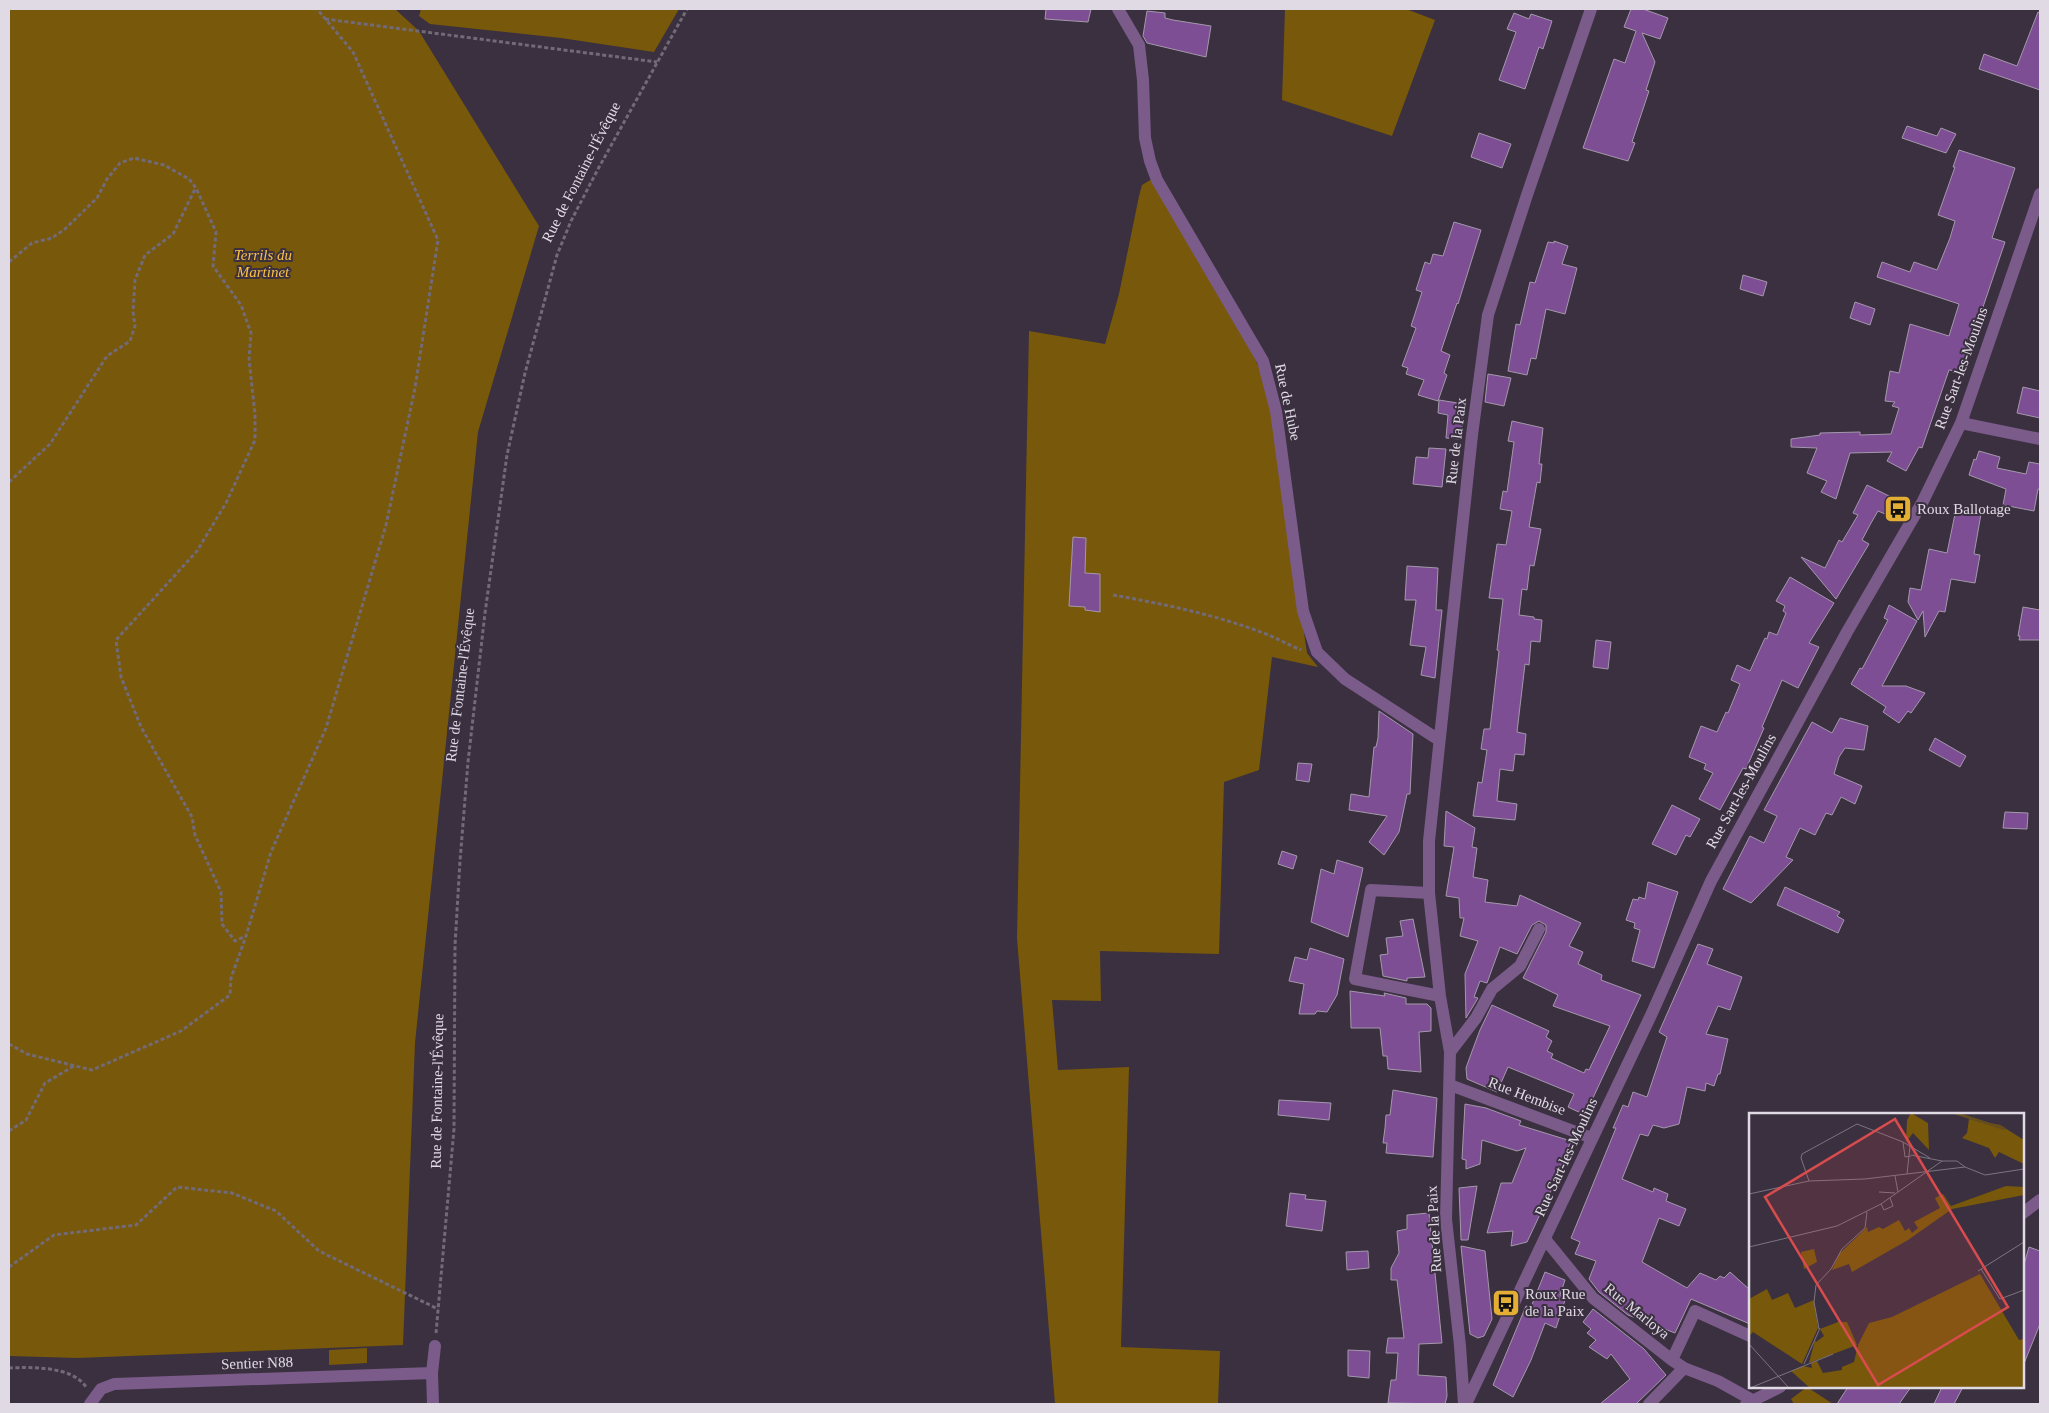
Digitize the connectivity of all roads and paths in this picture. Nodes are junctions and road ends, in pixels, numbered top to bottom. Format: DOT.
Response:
graph roads {
  1 [pos="317,9"];
  2 [pos="687,9"];
  3 [pos="1118,9"];
  4 [pos="1591,9"];
  5 [pos="325,19"];
  6 [pos="657,62"];
  7 [pos="196,188"];
  8 [pos="2040,194"];
  9 [pos="9,262"];
  10 [pos="1961,423"];
  11 [pos="2040,439"];
  12 [pos="9,482"];
  13 [pos="1113,595"];
  14 [pos="1317,652"];
  15 [pos="1439,740"];
  16 [pos="1429,893"];
  17 [pos="1539,929"];
  18 [pos="246,936"];
  19 [pos="1440,996"];
  20 [pos="9,1044"];
  21 [pos="1450,1052"];
  22 [pos="75,1066"];
  23 [pos="1450,1085"];
  24 [pos="9,1131"];
  25 [pos="1592,1138"];
  26 [pos="2040,1200"];
  27 [pos="2024,1212"];
  28 [pos="1545,1239"];
  29 [pos="9,1267"];
  30 [pos="438,1309"];
  31 [pos="1749,1336"];
  32 [pos="435,1346"];
  33 [pos="1672,1360"];
  34 [pos="9,1368"];
  35 [pos="1684,1368"];
  36 [pos="432,1374"];
  37 [pos="1778,1388"];
  38 [pos="1750,1402"];
  39 [pos="90,1403"];
  40 [pos="433,1404"];
  41 [pos="1465,1404"];
  42 [pos="1649,1404"];
  1 -- 5 [label="path"];
  2 -- 6 [label="path, Rue de Fontaine-l'Évêque"];
  3 -- 14 [label="street, Rue de Hube"];
  4 -- 15 [label="street, Rue de la Paix"];
  5 -- 6 [label="path"];
  5 -- 18 [label="path"];
  6 -- 30 [label="path, Rue de Fontaine-l'Évêque"];
  7 -- 9 [label="path"];
  7 -- 12 [label="path"];
  7 -- 18 [label="path"];
  8 -- 10 [label="street, Rue Sart-les-Moulins"];
  10 -- 11 [label="street"];
  10 -- 25 [label="street, Rue Sart-les-Moulins"];
  13 -- 14 [label="path"];
  14 -- 15 [label="street, Rue de Hube"];
  15 -- 16 [label="street, Rue de la Paix"];
  16 -- 19 [label="street, Rue de la Paix"];
  16 -- 19 [label="street"];
  17 -- 21 [label="street"];
  18 -- 22 [label="path"];
  19 -- 21 [label="street, Rue de la Paix"];
  20 -- 22 [label="path"];
  21 -- 23 [label="street, Rue de la Paix"];
  22 -- 24 [label="path"];
  23 -- 25 [label="street, Rue Hembise"];
  23 -- 41 [label="street, Rue de la Paix"];
  25 -- 28 [label="street, Rue Sart-les-Moulins"];
  26 -- 27 [label="street"];
  28 -- 33 [label="street, Rue Marloya"];
  28 -- 41 [label="street, Rue Sart-les-Moulins"];
  29 -- 30 [label="path"];
  30 -- 32 [label="path, Rue de Fontaine-l'Évêque"];
  31 -- 33 [label="street, Rue Marloya"];
  32 -- 36 [label="street"];
  33 -- 35 [label="street, Rue Marloya"];
  34 -- 39 [label="path"];
  35 -- 38 [label="street, Rue Marloya"];
  35 -- 42 [label="street"];
  36 -- 39 [label="street, Sentier N88"];
  36 -- 40 [label="street"];
  37 -- 38 [label="street"];
}
